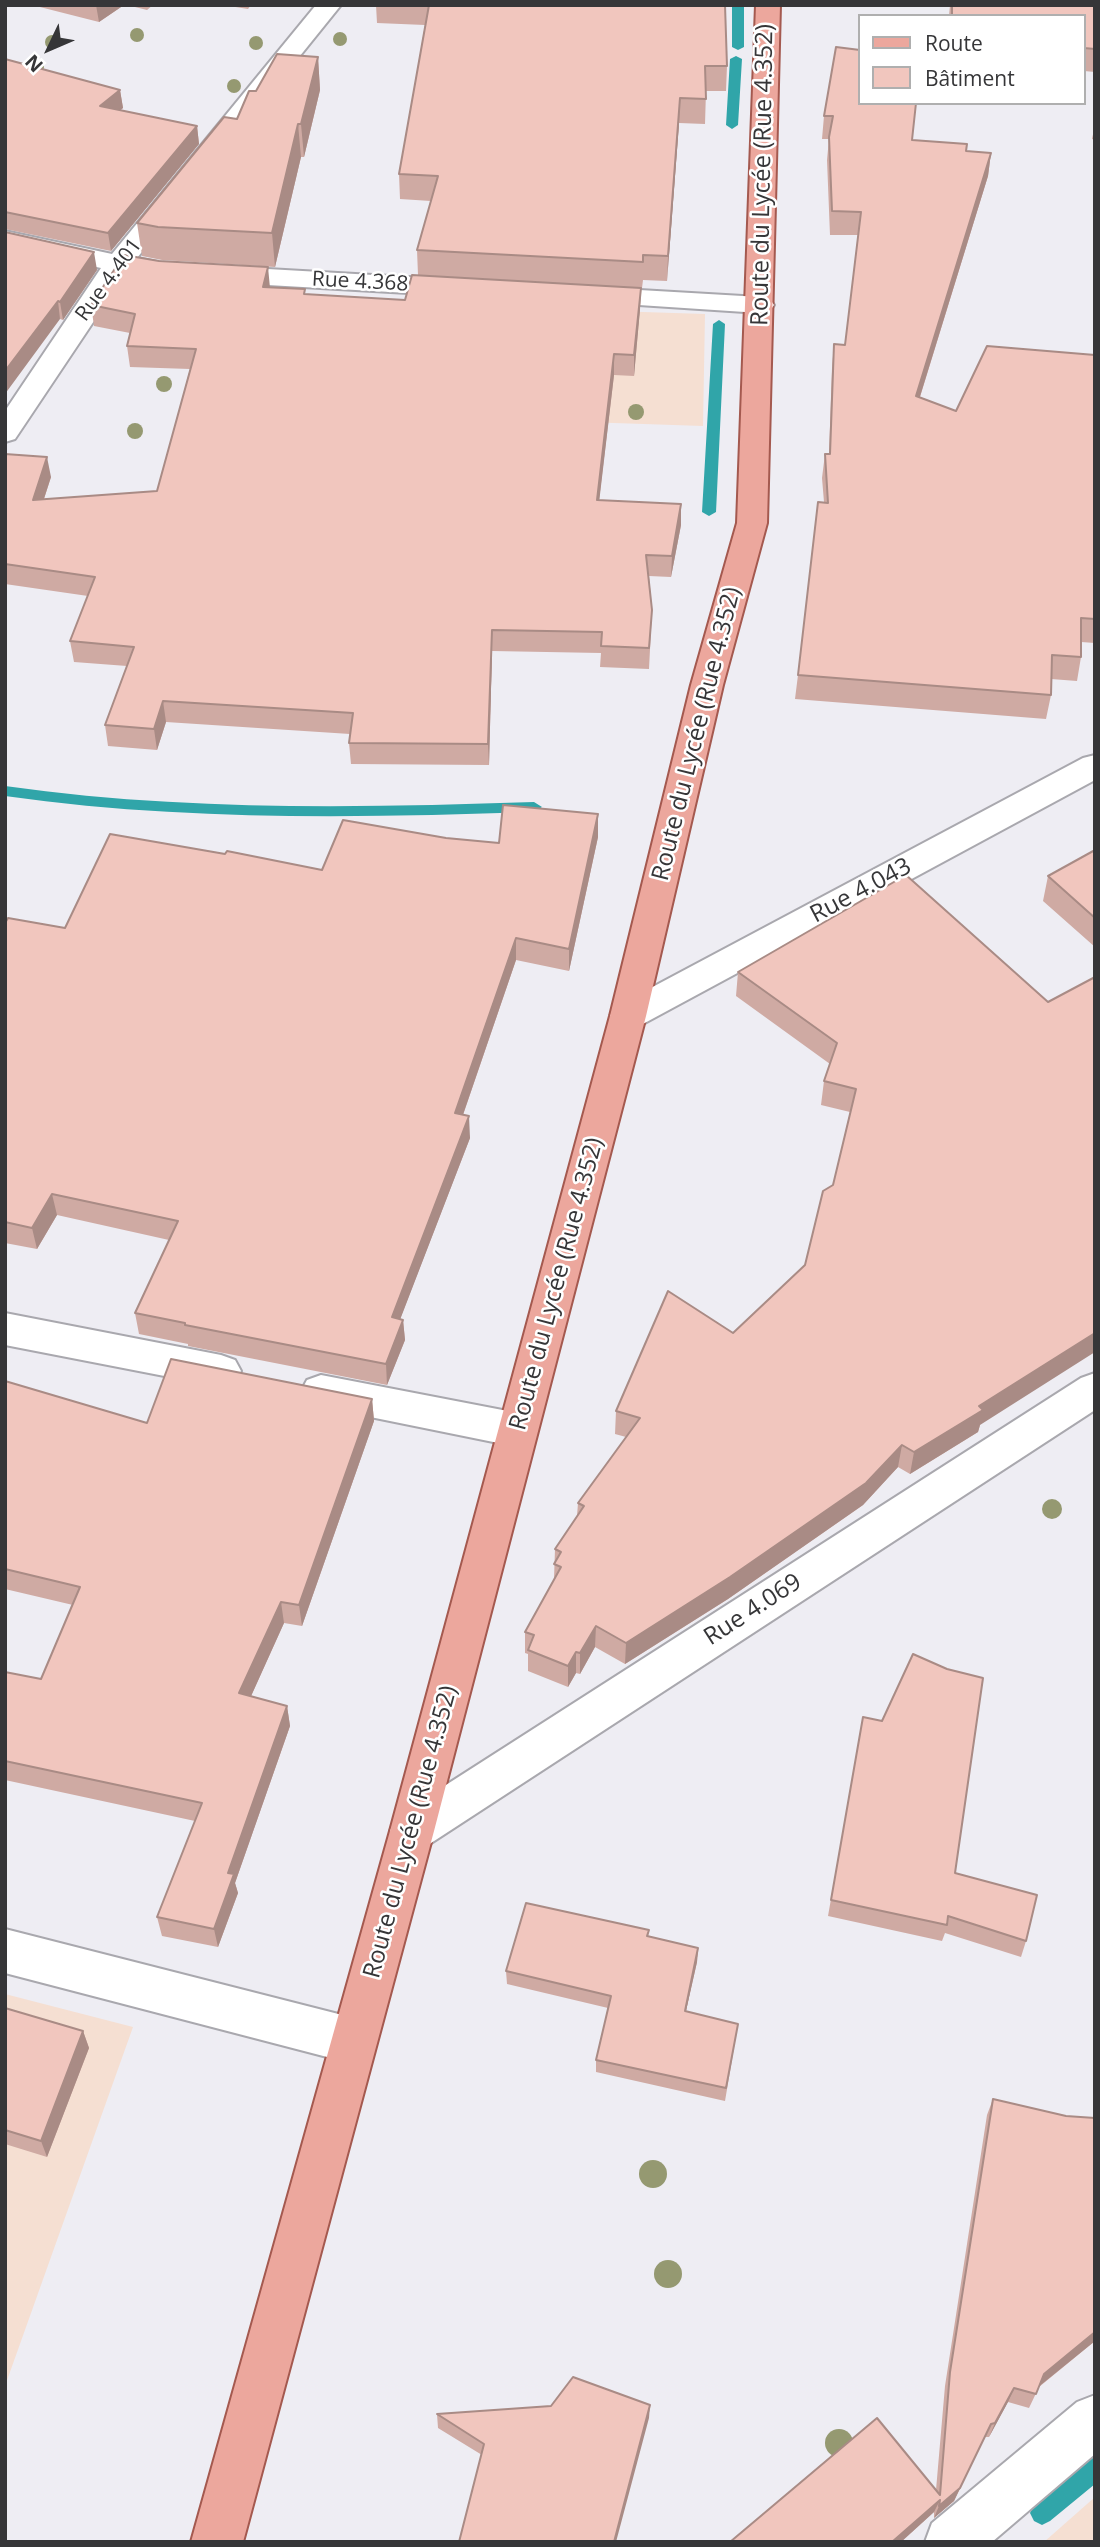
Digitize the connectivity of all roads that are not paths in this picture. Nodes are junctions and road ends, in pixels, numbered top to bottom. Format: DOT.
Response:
graph roads {
  1 [pos="329,5"];
  2 [pos="768,5"];
  3 [pos="5,239"];
  4 [pos="118,264"];
  5 [pos="482,289"];
  6 [pos="565,293"];
  7 [pos="760,304"];
  8 [pos="9,420"];
  9 [pos="1095,766"];
  10 [pos="628,1016"];
  11 [pos="5,1329"];
  12 [pos="1095,1389"];
  13 [pos="518,1430"];
  14 [pos="412,1831"];
  15 [pos="5,1951"];
  16 [pos="354,2041"];
  17 [pos="1095,2420"];
  18 [pos="217,2542"];
  19 [pos="951,2542"];
  1 -- 4 [label="street, Rue 4.401"];
  2 -- 7 [label="main road, Route du Lycée (Rue 4.352)"];
  3 -- 4 [label="street, Rue 4.368"];
  4 -- 5 [label="street, Rue 4.368"];
  4 -- 8 [label="street, Rue 4.401"];
  6 -- 7 [label="street"];
  7 -- 10 [label="main road, Route du Lycée (Rue 4.352)"];
  9 -- 10 [label="street, Rue 4.043"];
  10 -- 13 [label="main road, Route du Lycée (Rue 4.352)"];
  11 -- 13 [label="street"];
  12 -- 14 [label="street, Rue 4.069"];
  13 -- 14 [label="main road, Route du Lycée (Rue 4.352)"];
  14 -- 16 [label="main road, Route du Lycée (Rue 4.352)"];
  15 -- 16 [label="street"];
  16 -- 18 [label="main road, Route du Lycée (Rue 4.352)"];
  17 -- 19 [label="street"];
}
